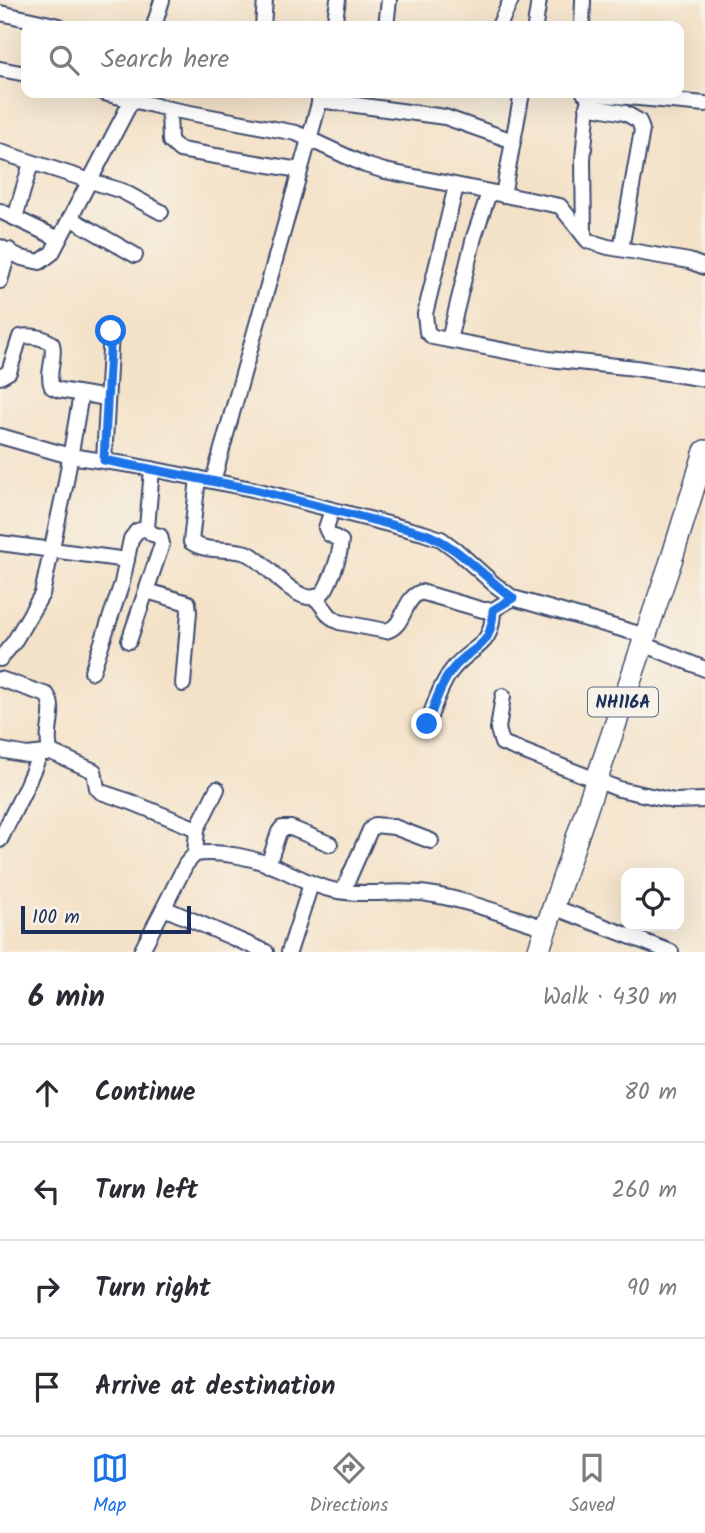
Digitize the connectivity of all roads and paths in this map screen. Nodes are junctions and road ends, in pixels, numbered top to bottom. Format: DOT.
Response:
graph roads {
  1 [pos="162,0"];
  2 [pos="265,0"];
  3 [pos="338,0"];
  4 [pos="389,0"];
  5 [pos="511,0"];
  6 [pos="539,0"];
  7 [pos="583,0"];
  8 [pos="0,13"];
  9 [pos="36,21"];
  10 [pos="156,21"];
  11 [pos="263,21"];
  12 [pos="335,21"];
  13 [pos="387,21"];
  14 [pos="501,21"];
  15 [pos="536,21"];
  16 [pos="582,21"];
  17 [pos="0,69"];
  18 [pos="21,73"];
  19 [pos="133,98"];
  20 [pos="139,98"];
  21 [pos="321,98"];
  22 [pos="327,98"];
  23 [pos="521,98"];
  24 [pos="587,98"];
  25 [pos="589,98"];
  26 [pos="604,98"];
  27 [pos="705,104"];
  28 [pos="169,109"];
  29 [pos="308,139"];
  30 [pos="513,141"];
  31 [pos="0,152"];
  32 [pos="31,163"];
  33 [pos="299,170"];
  34 [pos="90,183"];
  35 [pos="456,186"];
  36 [pos="496,194"];
  37 [pos="0,211"];
  38 [pos="160,212"];
  39 [pos="15,218"];
  40 [pos="71,218"];
  41 [pos="584,236"];
  42 [pos="59,239"];
  43 [pos="4,248"];
  44 [pos="621,249"];
  45 [pos="135,256"];
  46 [pos="705,267"];
  47 [pos="0,281"];
  48 [pos="111,331"];
  49 [pos="449,340"];
  50 [pos="0,377"];
  51 [pos="705,379"];
  52 [pos="81,394"];
  53 [pos="107,398"];
  54 [pos="0,436"];
  55 [pos="70,456"];
  56 [pos="704,458"];
  57 [pos="104,460"];
  58 [pos="152,469"];
  59 [pos="205,479"];
  60 [pos="332,510"];
  61 [pos="147,528"];
  62 [pos="0,543"];
  63 [pos="52,550"];
  64 [pos="127,560"];
  65 [pos="147,591"];
  66 [pos="317,598"];
  67 [pos="513,598"];
  68 [pos="493,610"];
  69 [pos="644,640"];
  70 [pos="129,641"];
  71 [pos="0,659"];
  72 [pos="705,669"];
  73 [pos="92,672"];
  74 [pos="0,679"];
  75 [pos="183,684"];
  76 [pos="503,696"];
  77 [pos="427,724"];
  78 [pos="0,750"];
  79 [pos="45,753"];
  80 [pos="597,780"];
  81 [pos="217,789"];
  82 [pos="705,800"];
  83 [pos="197,829"];
  84 [pos="0,840"];
  85 [pos="431,841"];
  86 [pos="330,844"];
  87 [pos="195,854"];
  88 [pos="268,865"];
  89 [pos="311,884"];
  90 [pos="343,891"];
  91 [pos="164,908"];
  92 [pos="550,918"];
  93 [pos="661,948"];
  94 [pos="141,952"];
  95 [pos="266,952"];
  96 [pos="289,952"];
  97 [pos="538,952"];
  1 -- 10 [label="street"];
  2 -- 11 [label="street"];
  3 -- 12 [label="street"];
  4 -- 13 [label="street"];
  5 -- 14 [label="street"];
  6 -- 15 [label="street"];
  7 -- 16 [label="street"];
  8 -- 9 [label="street"];
  17 -- 18 [label="street"];
  19 -- 34 [label="street"];
  20 -- 28 [label="street"];
  21 -- 29 [label="street"];
  22 -- 30 [label="street"];
  23 -- 30 [label="street"];
  24 -- 41 [label="street"];
  25 -- 44 [label="street"];
  26 -- 27 [label="street"];
  28 -- 29 [label="street"];
  28 -- 33 [label="street"];
  29 -- 33 [label="street"];
  29 -- 35 [label="street"];
  30 -- 36 [label="street"];
  31 -- 32 [label="street"];
  32 -- 34 [label="street"];
  32 -- 39 [label="street"];
  33 -- 59 [label="street"];
  34 -- 38 [label="street"];
  34 -- 40 [label="street"];
  35 -- 36 [label="street"];
  35 -- 49 [label="street"];
  36 -- 41 [label="street"];
  36 -- 49 [label="street"];
  37 -- 39 [label="street"];
  39 -- 42 [label="street"];
  40 -- 42 [label="street"];
  40 -- 45 [label="street"];
  41 -- 44 [label="street"];
  42 -- 43 [label="street"];
  43 -- 47 [label="street"];
  44 -- 46 [label="street"];
  48 -- 53 [label="street"];
  49 -- 51 [label="street"];
  50 -- 52 [label="street"];
  52 -- 53 [label="street"];
  52 -- 55 [label="street"];
  53 -- 57 [label="street"];
  54 -- 55 [label="street"];
  55 -- 57 [label="street"];
  55 -- 63 [label="street"];
  56 -- 69 [label="highway, NH116A"];
  57 -- 58 [label="street"];
  58 -- 59 [label="street"];
  58 -- 61 [label="street"];
  59 -- 60 [label="street"];
  59 -- 66 [label="street"];
  60 -- 66 [label="street"];
  60 -- 67 [label="street"];
  61 -- 64 [label="street"];
  61 -- 65 [label="street"];
  62 -- 63 [label="street"];
  63 -- 64 [label="street"];
  63 -- 71 [label="street"];
  64 -- 73 [label="street"];
  65 -- 70 [label="street"];
  65 -- 75 [label="street"];
  66 -- 68 [label="street"];
  67 -- 68 [label="street"];
  67 -- 69 [label="street"];
  68 -- 77 [label="street"];
  69 -- 72 [label="street"];
  69 -- 80 [label="highway, NH116A"];
  74 -- 79 [label="street"];
  76 -- 80 [label="street"];
  78 -- 79 [label="street"];
  79 -- 83 [label="street"];
  79 -- 84 [label="street"];
  80 -- 82 [label="street"];
  80 -- 92 [label="highway, NH116A"];
  81 -- 83 [label="street"];
  83 -- 87 [label="street"];
  85 -- 90 [label="street"];
  86 -- 88 [label="street"];
  87 -- 88 [label="street"];
  87 -- 91 [label="street"];
  88 -- 89 [label="street"];
  89 -- 90 [label="street"];
  89 -- 96 [label="street"];
  90 -- 92 [label="street"];
  91 -- 94 [label="street"];
  91 -- 95 [label="street"];
  92 -- 93 [label="street"];
  92 -- 97 [label="highway, NH116A"];
}
